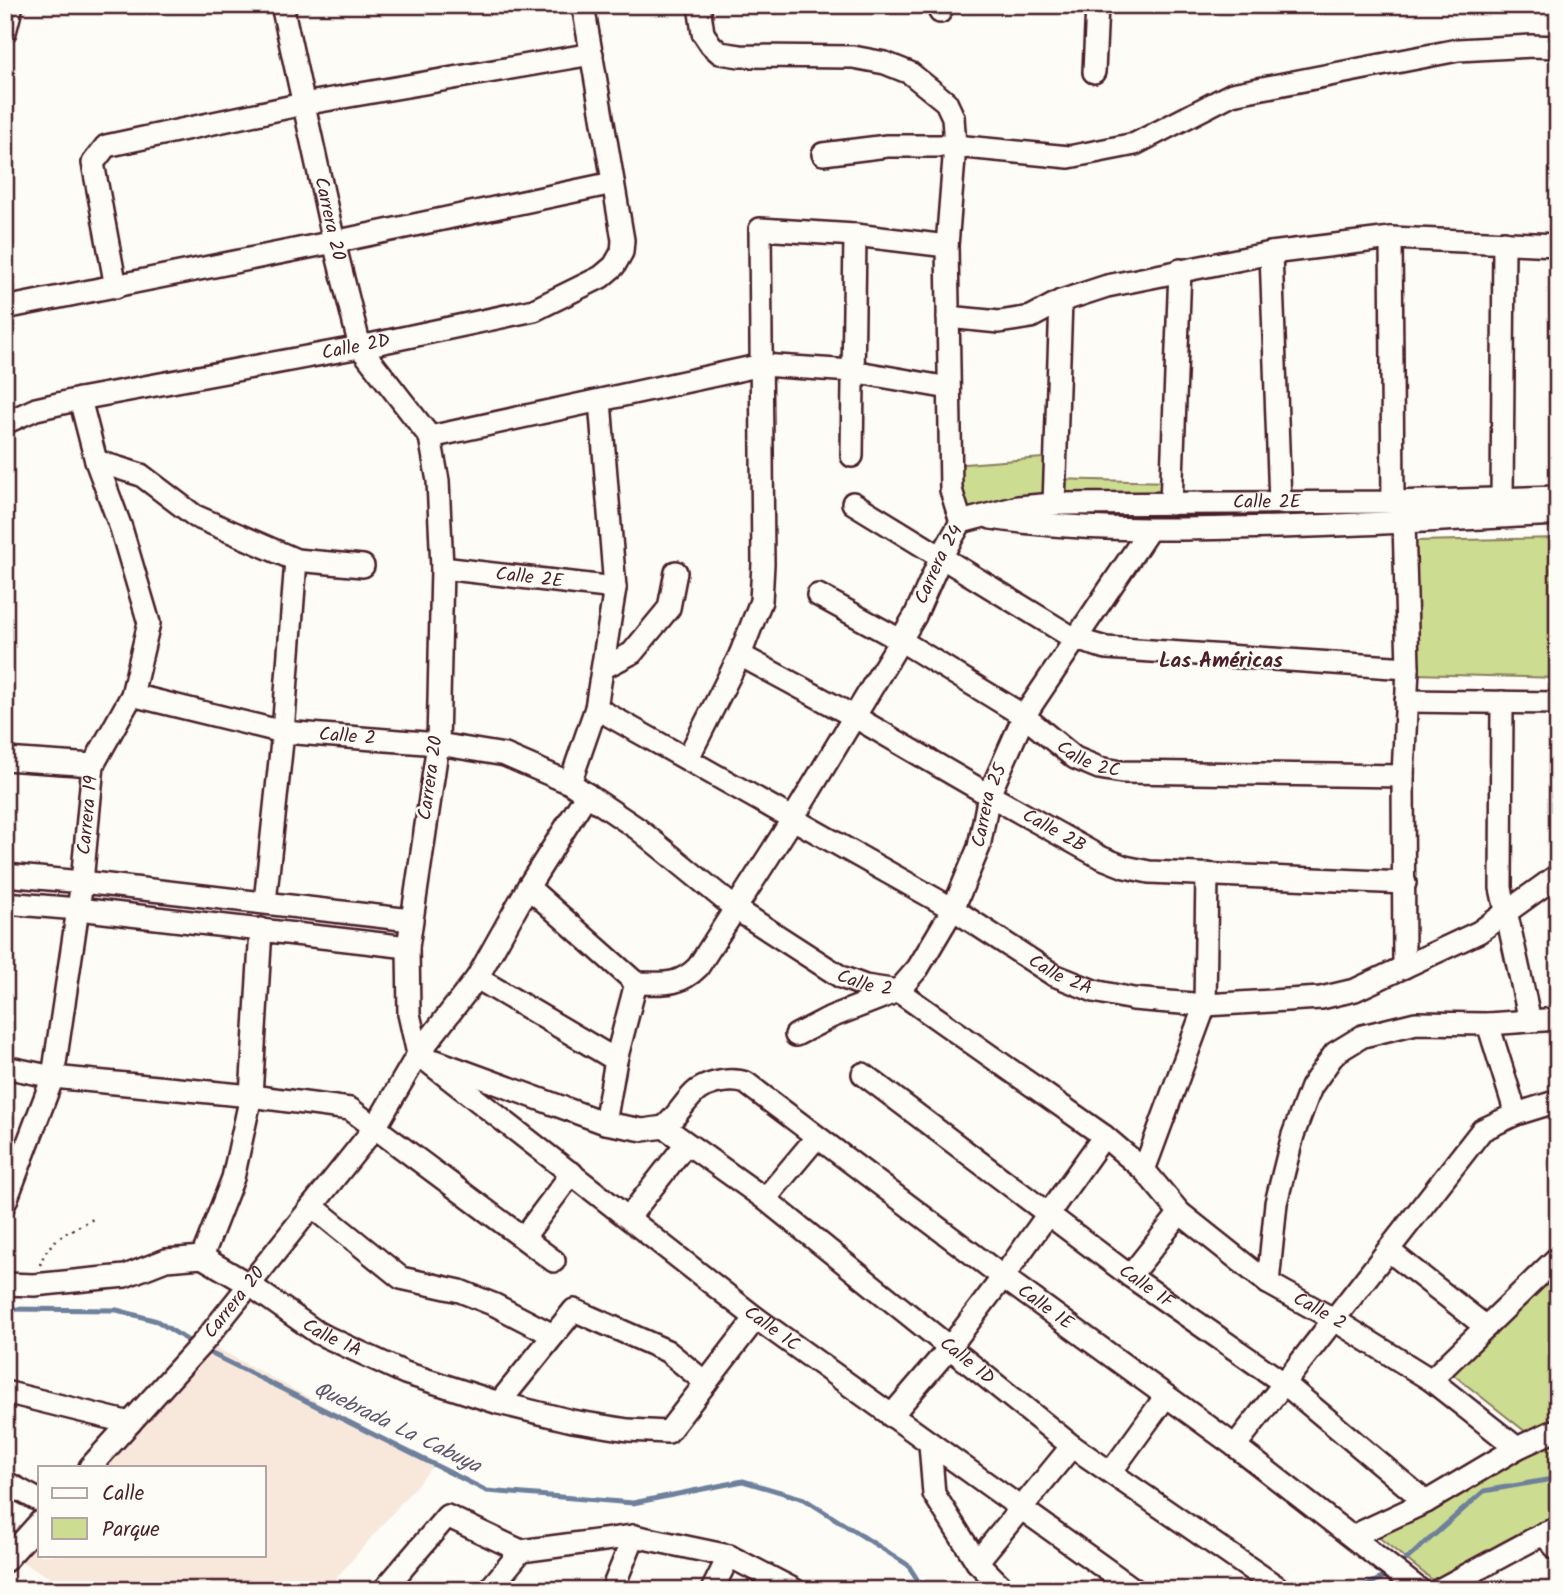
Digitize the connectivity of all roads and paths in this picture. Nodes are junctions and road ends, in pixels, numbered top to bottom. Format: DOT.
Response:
graph roads {
  1 [pos="12,5"];
  2 [pos="282,5"];
  3 [pos="583,5"];
  4 [pos="699,5"];
  5 [pos="1097,5"];
  6 [pos="5,32"];
  7 [pos="1558,47"];
  8 [pos="592,54"];
  9 [pos="1094,72"];
  10 [pos="303,104"];
  11 [pos="955,146"];
  12 [pos="824,154"];
  13 [pos="613,183"];
  14 [pos="855,235"];
  15 [pos="1391,238"];
  16 [pos="334,242"];
  17 [pos="1504,242"];
  18 [pos="1558,244"];
  19 [pos="947,246"];
  20 [pos="1271,253"];
  21 [pos="1180,270"];
  22 [pos="116,287"];
  23 [pos="1061,301"];
  24 [pos="5,308"];
  25 [pos="948,317"];
  26 [pos="360,347"];
  27 [pos="762,365"];
  28 [pos="852,371"];
  29 [pos="949,388"];
  30 [pos="80,399"];
  31 [pos="600,401"];
  32 [pos="5,423"];
  33 [pos="430,437"];
  34 [pos="852,456"];
  35 [pos="96,461"];
  36 [pos="1558,497"];
  37 [pos="1503,500"];
  38 [pos="1393,502"];
  39 [pos="853,503"];
  40 [pos="1280,503"];
  41 [pos="1171,504"];
  42 [pos="1054,505"];
  43 [pos="1558,514"];
  44 [pos="970,519"];
  45 [pos="1405,522"];
  46 [pos="1149,530"];
  47 [pos="941,556"];
  48 [pos="296,560"];
  49 [pos="363,566"];
  50 [pos="442,568"];
  51 [pos="676,572"];
  52 [pos="615,588"];
  53 [pos="818,595"];
  54 [pos="1075,639"];
  55 [pos="900,640"];
  56 [pos="740,655"];
  57 [pos="603,668"];
  58 [pos="1408,668"];
  59 [pos="132,695"];
  60 [pos="1406,701"];
  61 [pos="1502,702"];
  62 [pos="1558,703"];
  63 [pos="596,708"];
  64 [pos="1024,716"];
  65 [pos="855,717"];
  66 [pos="283,732"];
  67 [pos="438,744"];
  68 [pos="688,758"];
  69 [pos="5,759"];
  70 [pos="93,765"];
  71 [pos="1403,776"];
  72 [pos="579,789"];
  73 [pos="989,795"];
  74 [pos="792,820"];
  75 [pos="1207,874"];
  76 [pos="5,875"];
  77 [pos="1558,876"];
  78 [pos="82,882"];
  79 [pos="1405,883"];
  80 [pos="528,887"];
  81 [pos="264,902"];
  82 [pos="5,903"];
  83 [pos="78,909"];
  84 [pos="736,909"];
  85 [pos="953,909"];
  86 [pos="1507,914"];
  87 [pos="411,920"];
  88 [pos="261,929"];
  89 [pos="408,947"];
  90 [pos="1404,967"];
  91 [pos="477,978"];
  92 [pos="636,983"];
  93 [pos="898,990"];
  94 [pos="1205,1005"];
  95 [pos="1558,1019"];
  96 [pos="1530,1021"];
  97 [pos="1488,1024"];
  98 [pos="796,1035"];
  99 [pos="418,1054"];
  100 [pos="616,1060"];
  101 [pos="5,1067"];
  102 [pos="863,1074"];
  103 [pos="53,1077"];
  104 [pos="251,1096"];
  105 [pos="1558,1101"];
  106 [pos="1516,1114"];
  107 [pos="605,1124"];
  108 [pos="376,1126"];
  109 [pos="664,1128"];
  110 [pos="1104,1136"];
  111 [pos="816,1138"];
  112 [pos="686,1144"];
  113 [pos="1144,1170"];
  114 [pos="572,1173"];
  115 [pos="8,1189"];
  116 [pos="765,1199"];
  117 [pos="312,1206"];
  118 [pos="1180,1213"];
  119 [pos="1047,1214"];
  120 [pos="629,1217"];
  121 [pos="95,1218"];
  122 [pos="524,1237"];
  123 [pos="1388,1250"];
  124 [pos="202,1256"];
  125 [pos="1558,1257"];
  126 [pos="554,1261"];
  127 [pos="1130,1276"];
  128 [pos="1003,1278"];
  129 [pos="1268,1283"];
  130 [pos="5,1284"];
  131 [pos="34,1285"];
  132 [pos="250,1285"];
  133 [pos="756,1318"];
  134 [pos="1333,1320"];
  135 [pos="1486,1326"];
  136 [pos="554,1335"];
  137 [pos="950,1347"];
  138 [pos="1431,1380"];
  139 [pos="706,1384"];
  140 [pos="1285,1384"];
  141 [pos="5,1392"];
  142 [pos="1166,1396"];
  143 [pos="499,1404"];
  144 [pos="891,1416"];
  145 [pos="130,1423"];
  146 [pos="1558,1429"];
  147 [pos="930,1444"];
  148 [pos="1072,1446"];
  149 [pos="1235,1446"];
  150 [pos="1517,1448"];
  151 [pos="91,1466"];
  152 [pos="1111,1472"];
  153 [pos="8,1489"];
  154 [pos="38,1500"];
  155 [pos="1426,1502"];
  156 [pos="1021,1509"];
  157 [pos="38,1524"];
  158 [pos="1550,1531"];
  159 [pos="634,1536"];
  160 [pos="1353,1536"];
  161 [pos="1558,1550"];
  162 [pos="521,1551"];
  163 [pos="729,1556"];
  164 [pos="5,1561"];
  165 [pos="977,1562"];
  166 [pos="1411,1585"];
  167 [pos="1277,1587"];
  168 [pos="384,1590"];
  169 [pos="489,1590"];
  170 [pos="612,1590"];
  171 [pos="712,1590"];
  172 [pos="795,1590"];
  173 [pos="1005,1590"];
  174 [pos="1135,1590"];
  175 [pos="1439,1590"];
  1 -- 6 [label="street"];
  2 -- 10 [label="street, Carrera 20"];
  3 -- 8 [label="street, Calle 2D"];
  4 -- 11 [label="street, Carrera 24"];
  5 -- 9 [label="street"];
  7 -- 11 [label="street"];
  8 -- 10 [label="street"];
  8 -- 13 [label="street, Calle 2D"];
  10 -- 16 [label="street, Carrera 20"];
  10 -- 22 [label="street"];
  11 -- 12 [label="street"];
  11 -- 19 [label="street, Carrera 24"];
  13 -- 16 [label="street"];
  13 -- 26 [label="street, Calle 2D"];
  14 -- 19 [label="street"];
  14 -- 27 [label="street"];
  14 -- 28 [label="street"];
  15 -- 17 [label="street"];
  15 -- 20 [label="street"];
  15 -- 38 [label="street"];
  16 -- 22 [label="street"];
  16 -- 26 [label="street, Carrera 20"];
  17 -- 18 [label="street"];
  17 -- 37 [label="street"];
  19 -- 25 [label="street, Carrera 24"];
  20 -- 21 [label="street"];
  20 -- 40 [label="street"];
  21 -- 23 [label="street"];
  21 -- 41 [label="street"];
  22 -- 24 [label="street"];
  23 -- 25 [label="street"];
  23 -- 42 [label="street"];
  25 -- 29 [label="street, Carrera 24"];
  26 -- 30 [label="street, Calle 2D"];
  26 -- 33 [label="street, Carrera 20"];
  27 -- 28 [label="street"];
  27 -- 31 [label="street"];
  27 -- 56 [label="street"];
  28 -- 29 [label="street"];
  28 -- 34 [label="street"];
  29 -- 44 [label="street, Carrera 24"];
  30 -- 32 [label="street, Calle 2D"];
  30 -- 35 [label="street, Carrera 19"];
  31 -- 33 [label="street"];
  31 -- 52 [label="street"];
  33 -- 50 [label="street, Carrera 20"];
  35 -- 48 [label="street"];
  35 -- 59 [label="street, Carrera 19"];
  36 -- 37 [label="street, Calle 2E"];
  37 -- 38 [label="street, Calle 2E"];
  38 -- 40 [label="street, Calle 2E"];
  39 -- 47 [label="street"];
  40 -- 41 [label="street, Calle 2E"];
  41 -- 42 [label="street, Calle 2E"];
  42 -- 44 [label="street, Calle 2E"];
  43 -- 45 [label="street, Calle 2E"];
  44 -- 46 [label="street, Calle 2E"];
  44 -- 47 [label="street, Carrera 24"];
  45 -- 46 [label="street, Calle 2E"];
  45 -- 58 [label="street"];
  46 -- 54 [label="street, Carrera 25"];
  47 -- 54 [label="street"];
  47 -- 55 [label="street, Carrera 24"];
  48 -- 49 [label="street"];
  48 -- 66 [label="street"];
  50 -- 52 [label="street, Calle 2E"];
  50 -- 67 [label="street, Carrera 20"];
  51 -- 57 [label="street"];
  52 -- 57 [label="street"];
  53 -- 55 [label="street, Calle 2C"];
  54 -- 58 [label="street"];
  54 -- 64 [label="street, Carrera 25"];
  55 -- 64 [label="street, Calle 2C"];
  55 -- 65 [label="street, Carrera 24"];
  56 -- 65 [label="street, Calle 2B"];
  56 -- 68 [label="street"];
  57 -- 63 [label="street"];
  58 -- 60 [label="street"];
  59 -- 66 [label="street, Calle 2"];
  59 -- 70 [label="street, Carrera 19"];
  60 -- 61 [label="street"];
  60 -- 71 [label="street"];
  61 -- 62 [label="street"];
  61 -- 86 [label="street"];
  63 -- 68 [label="street, Calle 2A"];
  63 -- 72 [label="street"];
  64 -- 71 [label="street, Calle 2C"];
  64 -- 73 [label="street, Carrera 25"];
  65 -- 73 [label="street, Calle 2B"];
  65 -- 74 [label="street, Carrera 24"];
  66 -- 67 [label="street, Calle 2"];
  66 -- 81 [label="street"];
  67 -- 72 [label="street, Calle 2"];
  67 -- 87 [label="street, Carrera 20"];
  68 -- 74 [label="street, Calle 2A"];
  69 -- 70 [label="street"];
  70 -- 78 [label="street, Carrera 19"];
  71 -- 79 [label="street"];
  72 -- 80 [label="street"];
  72 -- 84 [label="street, Calle 2"];
  73 -- 75 [label="street, Calle 2B"];
  73 -- 85 [label="street, Carrera 25"];
  74 -- 84 [label="street, Carrera 24"];
  74 -- 85 [label="street, Calle 2A"];
  75 -- 79 [label="street, Calle 2B"];
  75 -- 94 [label="street"];
  76 -- 78 [label="street"];
  77 -- 86 [label="street, Calle 2A"];
  78 -- 81 [label="street"];
  78 -- 83 [label="street, Carrera 19"];
  79 -- 90 [label="street"];
  80 -- 91 [label="street"];
  80 -- 92 [label="street"];
  81 -- 87 [label="street"];
  82 -- 83 [label="street"];
  83 -- 88 [label="street"];
  83 -- 103 [label="street, Carrera 19"];
  84 -- 92 [label="street, Carrera 24"];
  84 -- 93 [label="street, Calle 2"];
  85 -- 93 [label="street, Carrera 25"];
  85 -- 94 [label="street, Calle 2A"];
  86 -- 90 [label="street, Calle 2A"];
  86 -- 96 [label="street"];
  87 -- 89 [label="street, Carrera 20"];
  88 -- 89 [label="street"];
  88 -- 104 [label="street"];
  89 -- 99 [label="street, Carrera 20"];
  90 -- 94 [label="street, Calle 2A"];
  91 -- 99 [label="street"];
  91 -- 100 [label="street"];
  92 -- 100 [label="street"];
  93 -- 98 [label="street, Carrera 25"];
  93 -- 110 [label="street, Calle 2"];
  94 -- 113 [label="street"];
  95 -- 96 [label="street"];
  96 -- 97 [label="street"];
  97 -- 106 [label="street"];
  97 -- 129 [label="street"];
  99 -- 107 [label="street"];
  99 -- 108 [label="street, Carrera 20"];
  99 -- 114 [label="street, Calle 1C"];
  100 -- 107 [label="street"];
  101 -- 103 [label="street"];
  102 -- 119 [label="street, Calle 1F"];
  103 -- 104 [label="street"];
  103 -- 115 [label="street, Carrera 19"];
  104 -- 108 [label="street"];
  104 -- 124 [label="street"];
  105 -- 106 [label="street"];
  106 -- 123 [label="street"];
  107 -- 109 [label="street"];
  108 -- 117 [label="street, Carrera 20"];
  108 -- 122 [label="street"];
  109 -- 111 [label="street, Calle 1E"];
  109 -- 112 [label="street, Calle 1D"];
  110 -- 113 [label="street, Calle 2"];
  110 -- 119 [label="street"];
  111 -- 116 [label="street"];
  111 -- 128 [label="street, Calle 1E"];
  112 -- 116 [label="street, Calle 1D"];
  112 -- 120 [label="street"];
  113 -- 118 [label="street, Calle 2"];
  114 -- 120 [label="street, Calle 1C"];
  114 -- 122 [label="street"];
  116 -- 137 [label="street, Calle 1D"];
  117 -- 132 [label="street, Carrera 20"];
  117 -- 136 [label="street"];
  118 -- 127 [label="street"];
  118 -- 129 [label="street, Calle 2"];
  119 -- 127 [label="street, Calle 1F"];
  119 -- 128 [label="street"];
  120 -- 133 [label="street, Calle 1C"];
  121 -- 131 [label="path"];
  122 -- 126 [label="street"];
  123 -- 134 [label="street"];
  123 -- 135 [label="street"];
  124 -- 131 [label="street"];
  124 -- 132 [label="street, Calle 1A"];
  125 -- 135 [label="street"];
  127 -- 140 [label="street, Calle 1F"];
  128 -- 137 [label="street"];
  128 -- 142 [label="street, Calle 1E"];
  129 -- 134 [label="street, Calle 2"];
  130 -- 131 [label="street"];
  132 -- 143 [label="street, Calle 1A"];
  132 -- 145 [label="street, Carrera 20"];
  133 -- 139 [label="street"];
  133 -- 144 [label="street, Calle 1C"];
  134 -- 138 [label="street, Calle 2"];
  134 -- 140 [label="street"];
  135 -- 138 [label="street"];
  136 -- 139 [label="street"];
  136 -- 143 [label="street"];
  137 -- 144 [label="street"];
  137 -- 148 [label="street, Calle 1D"];
  138 -- 150 [label="street, Calle 2"];
  139 -- 143 [label="street, Calle 1A"];
  140 -- 149 [label="street"];
  140 -- 155 [label="street, Calle 1F"];
  141 -- 145 [label="street"];
  142 -- 149 [label="street, Calle 1E"];
  142 -- 152 [label="street"];
  144 -- 147 [label="street, Calle 1C"];
  145 -- 151 [label="street, Carrera 20"];
  146 -- 150 [label="street"];
  147 -- 156 [label="street, Calle 1C"];
  147 -- 165 [label="street"];
  148 -- 152 [label="street, Calle 1D"];
  148 -- 156 [label="street"];
  149 -- 160 [label="street, Calle 1E"];
  150 -- 155 [label="street"];
  152 -- 167 [label="street, Calle 1D"];
  153 -- 154 [label="street"];
  155 -- 160 [label="street"];
  156 -- 165 [label="street"];
  156 -- 174 [label="street, Calle 1C"];
  157 -- 164 [label="street"];
  158 -- 161 [label="street"];
  158 -- 175 [label="street"];
  159 -- 162 [label="street"];
  159 -- 163 [label="street"];
  159 -- 170 [label="street"];
  160 -- 166 [label="street, Calle 1E"];
  162 -- 168 [label="street"];
  162 -- 169 [label="street"];
  163 -- 171 [label="street"];
  163 -- 172 [label="street"];
  165 -- 173 [label="street"];
}
